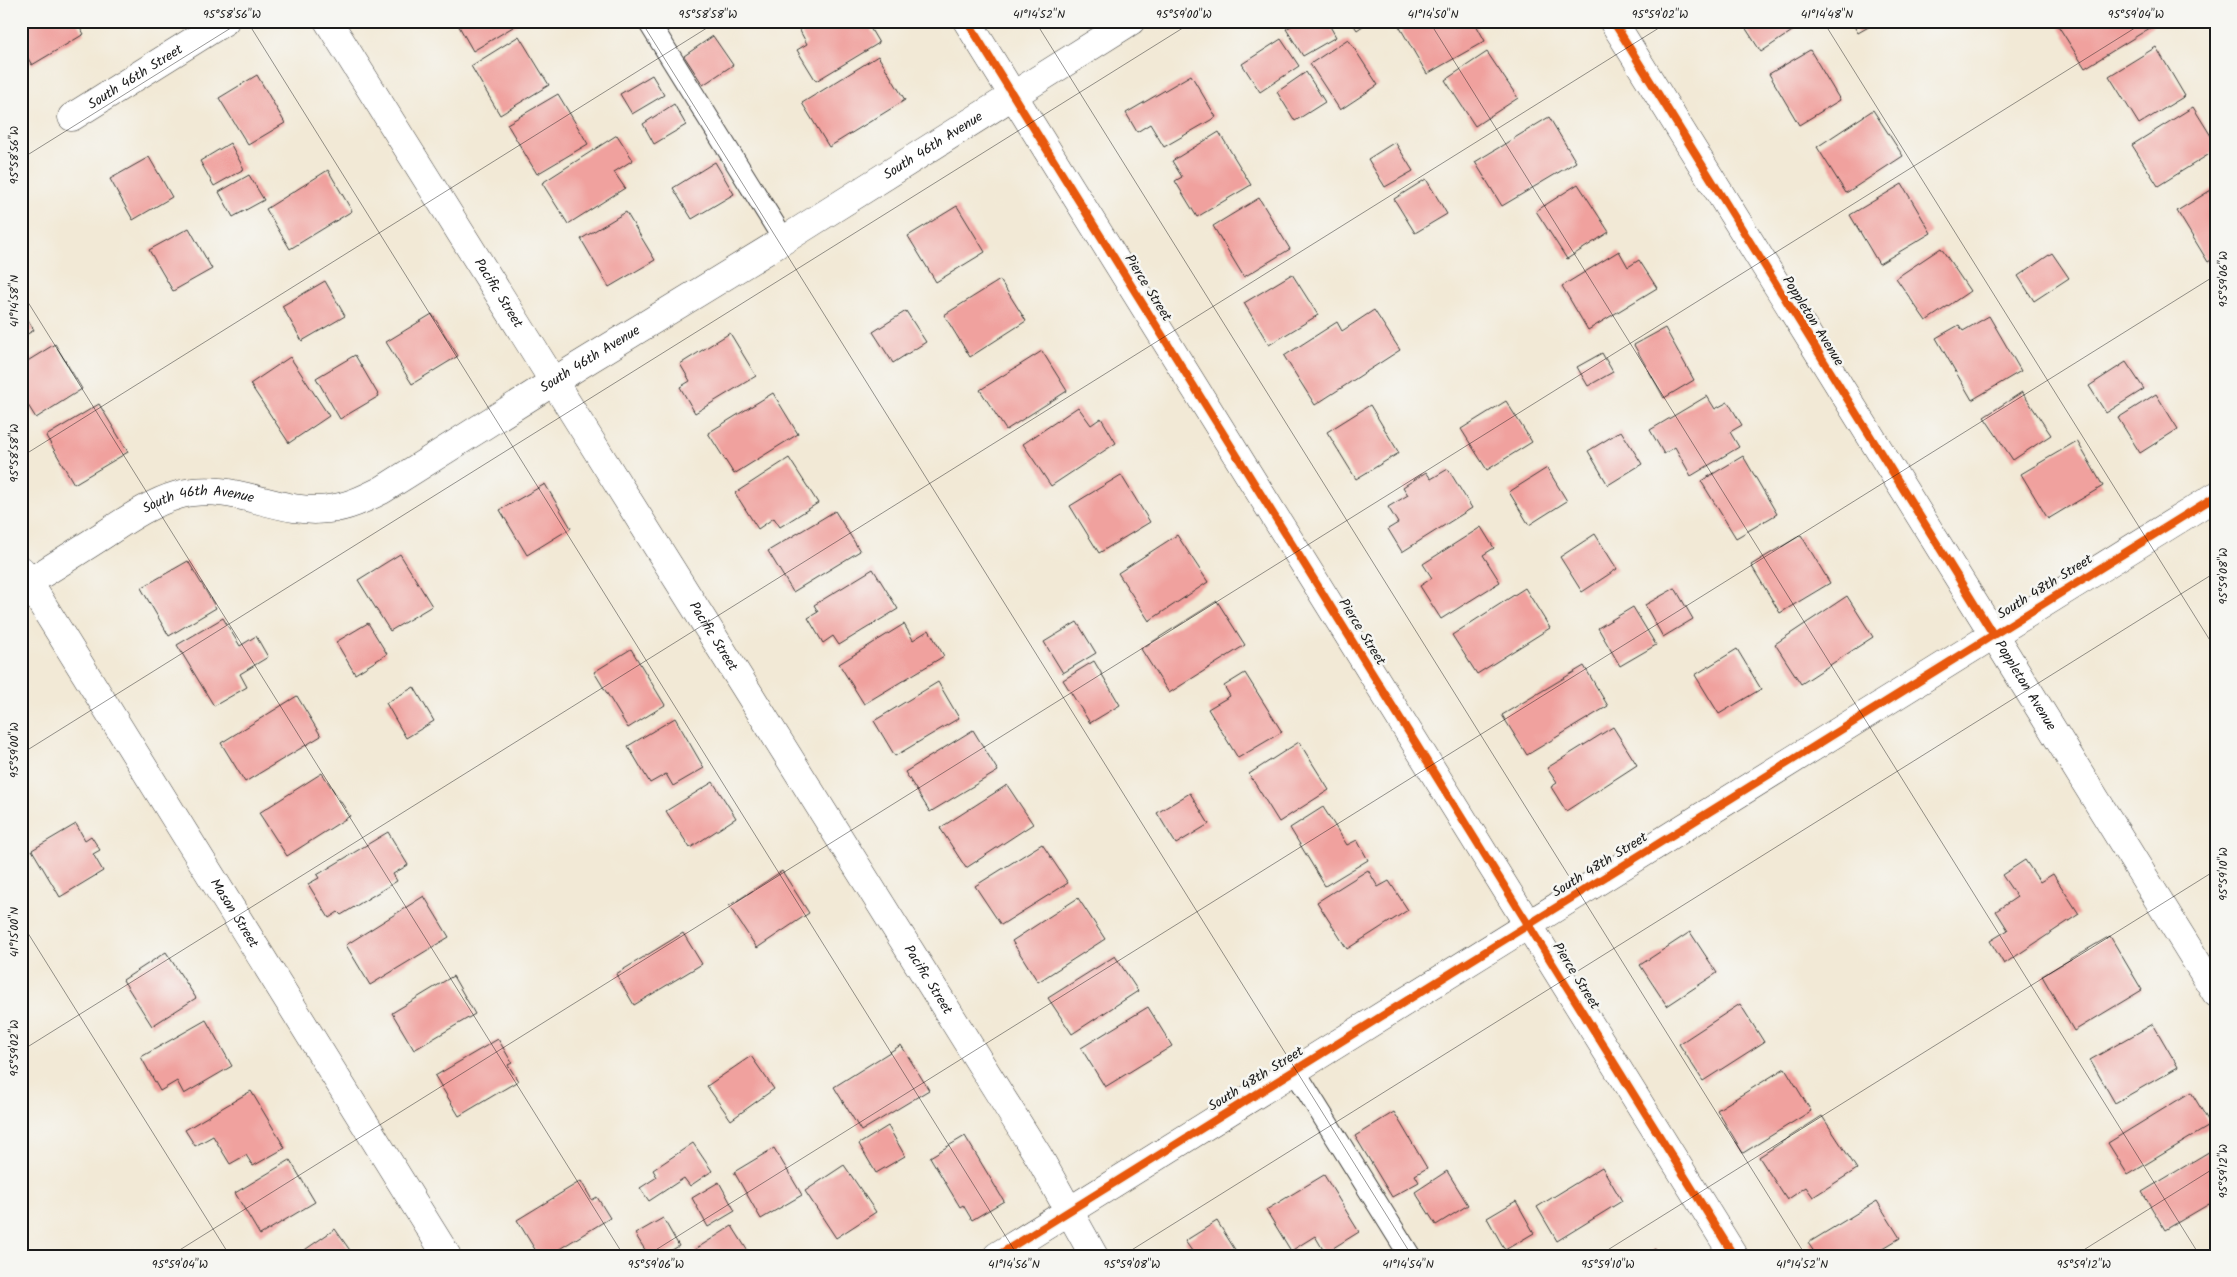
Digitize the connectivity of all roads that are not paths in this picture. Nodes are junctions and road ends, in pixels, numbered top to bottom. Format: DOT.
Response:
graph roads {
  1 [pos="225,21"];
  2 [pos="328,21"];
  3 [pos="648,21"];
  4 [pos="968,21"];
  5 [pos="1131,21"];
  6 [pos="1612,21"];
  7 [pos="1013,94"];
  8 [pos="72,117"];
  9 [pos="784,240"];
  10 [pos="554,381"];
  11 [pos="2216,496"];
  12 [pos="24,580"];
  13 [pos="1993,634"];
  14 [pos="1529,924"];
  15 [pos="2216,994"];
  16 [pos="1294,1070"];
  17 [pos="1069,1210"];
  18 [pos="447,1256"];
  19 [pos="997,1256"];
  20 [pos="1094,1256"];
  21 [pos="1410,1256"];
  22 [pos="1734,1256"];
  1 -- 8 [label="street, South 46th Street"];
  2 -- 10 [label="street, Pacific Street"];
  3 -- 9 [label="lane"];
  4 -- 7 [label="street, Pierce Street"];
  5 -- 7 [label="street, South 46th Avenue"];
  6 -- 13 [label="street, Poppleton Avenue"];
  7 -- 9 [label="street, South 46th Avenue"];
  7 -- 14 [label="street, Pierce Street"];
  9 -- 10 [label="street, South 46th Avenue"];
  10 -- 12 [label="street, South 46th Avenue"];
  10 -- 17 [label="street, Pacific Street"];
  11 -- 13 [label="street, South 48th Street"];
  12 -- 18 [label="street, Mason Street"];
  13 -- 14 [label="street, South 48th Street"];
  13 -- 15 [label="street, Poppleton Avenue"];
  14 -- 16 [label="street, South 48th Street"];
  14 -- 22 [label="street, Pierce Street"];
  16 -- 17 [label="street, South 48th Street"];
  16 -- 21 [label="lane"];
  17 -- 19 [label="street, South 48th Street"];
  17 -- 20 [label="street, Pacific Street"];
}
